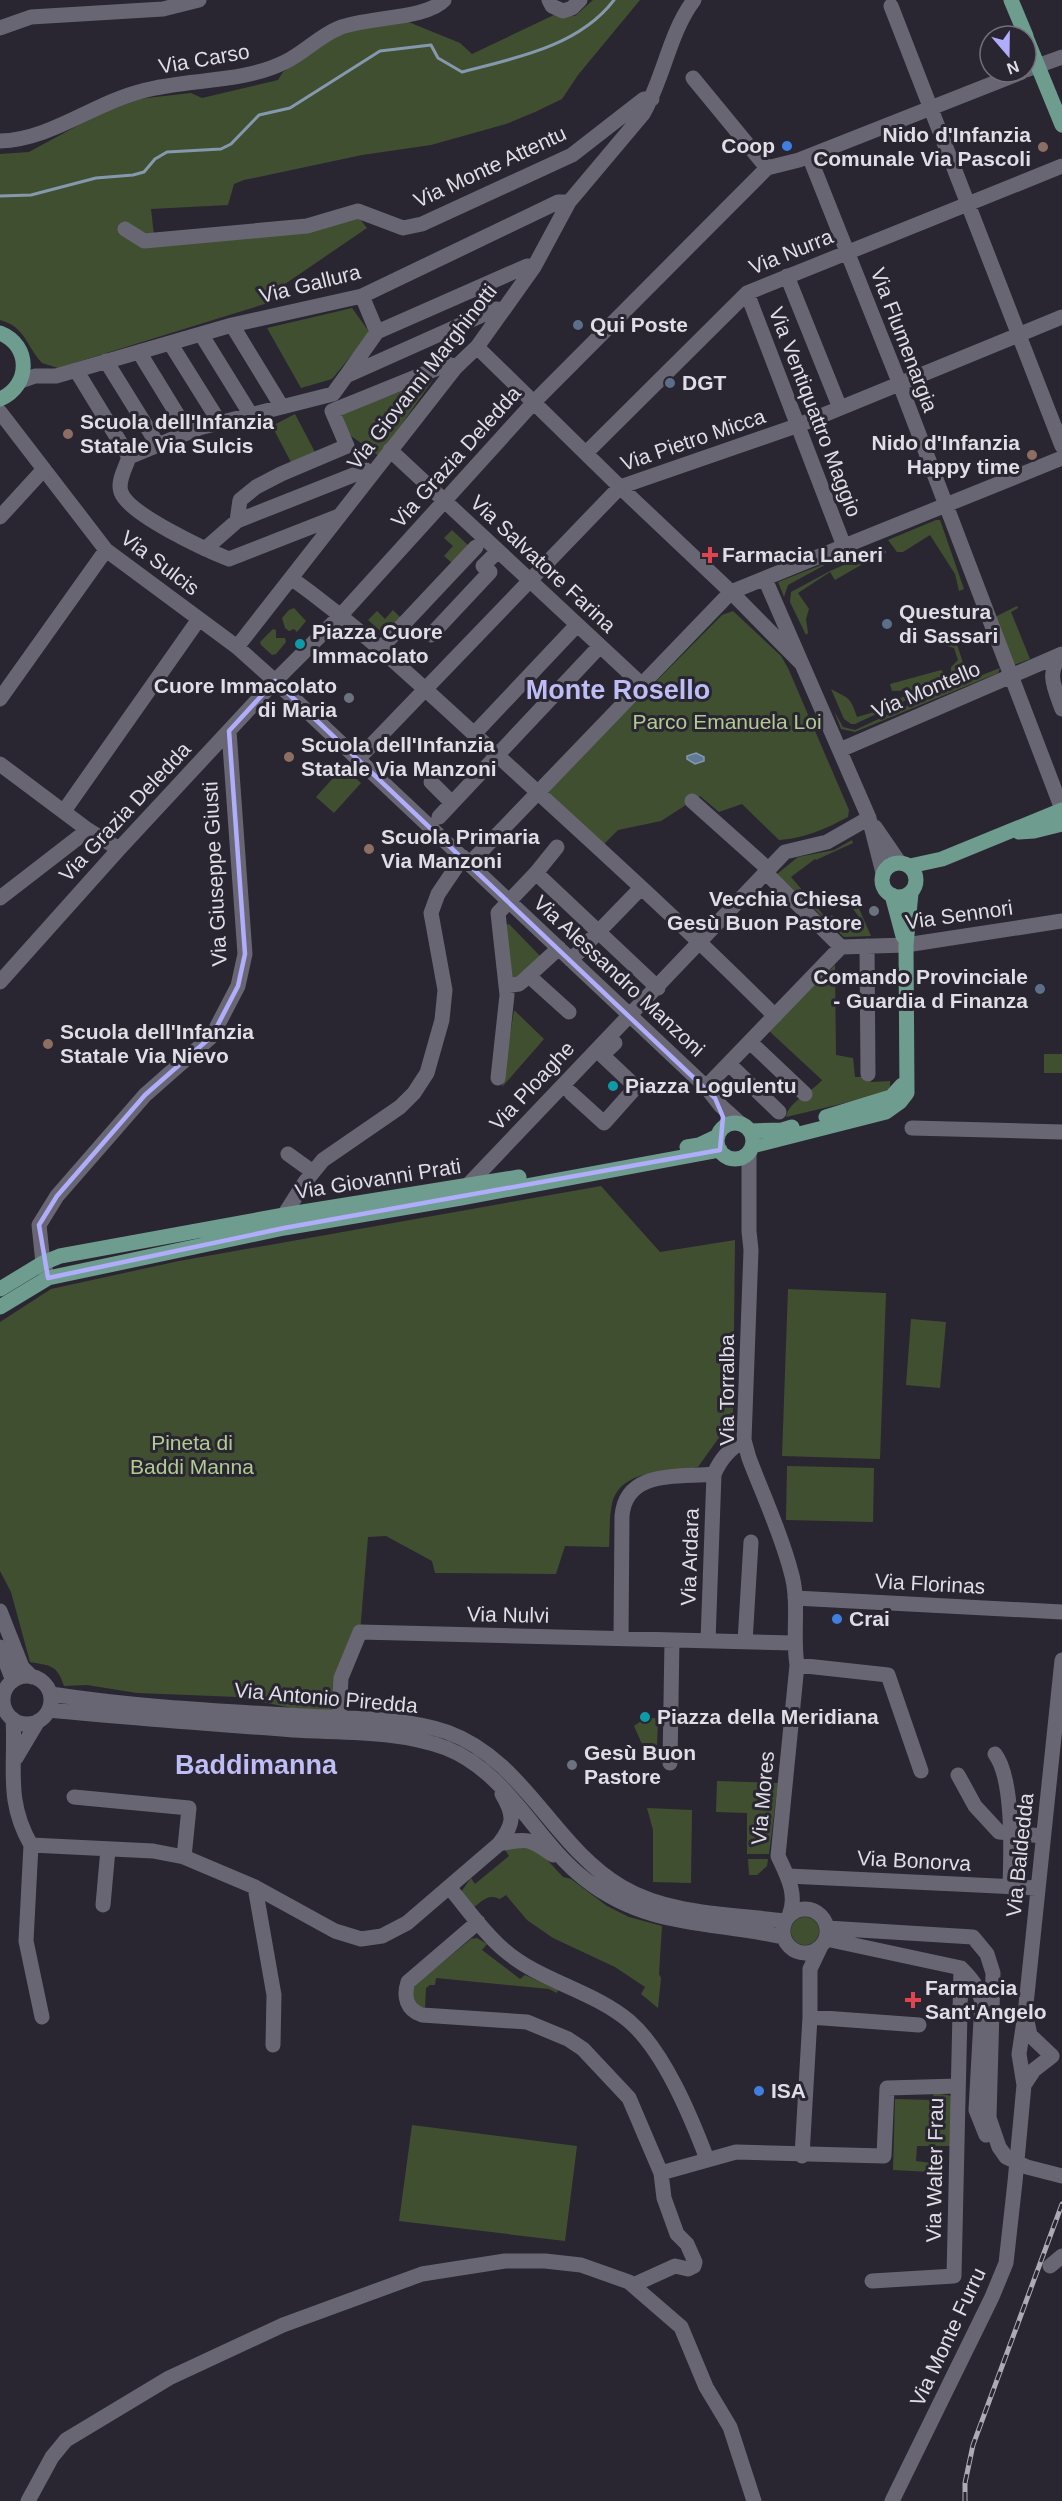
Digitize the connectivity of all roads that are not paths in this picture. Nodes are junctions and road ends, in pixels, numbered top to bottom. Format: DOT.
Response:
graph roads {
  1 [pos="199,0"];
  2 [pos="444,0"];
  3 [pos="549,0"];
  4 [pos="580,0"];
  5 [pos="694,0"];
  6 [pos="1011,0"];
  7 [pos="158,5"];
  8 [pos="891,6"];
  9 [pos="1021,24"];
  10 [pos="0,27"];
  11 [pos="1062,57"];
  12 [pos="1038,66"];
  13 [pos="693,78"];
  14 [pos="1038,79"];
  15 [pos="992,84"];
  16 [pos="652,99"];
  17 [pos="931,108"];
  18 [pos="1062,124"];
  19 [pos="0,141"];
  20 [pos="809,156"];
  21 [pos="1062,166"];
  22 [pos="767,168"];
  23 [pos="569,202"];
  24 [pos="968,203"];
  25 [pos="125,229"];
  26 [pos="847,252"];
  27 [pos="534,267"];
  28 [pos="787,276"];
  29 [pos="747,293"];
  30 [pos="362,296"];
  31 [pos="503,310"];
  32 [pos="1062,317"];
  33 [pos="232,325"];
  34 [pos="377,332"];
  35 [pos="0,333"];
  36 [pos="201,334"];
  37 [pos="1018,335"];
  38 [pos="171,343"];
  39 [pos="477,347"];
  40 [pos="139,352"];
  41 [pos="24,359"];
  42 [pos="106,362"];
  43 [pos="456,367"];
  44 [pos="76,370"];
  45 [pos="346,376"];
  46 [pos="49,377"];
  47 [pos="21,381"];
  48 [pos="899,382"];
  49 [pos="333,394"];
  50 [pos="5,396"];
  51 [pos="534,402"];
  52 [pos="282,407"];
  53 [pos="840,408"];
  54 [pos="332,411"];
  55 [pos="0,412"];
  56 [pos="251,415"];
  57 [pos="220,423"];
  58 [pos="799,425"];
  59 [pos="15,431"];
  60 [pos="188,432"];
  61 [pos="158,445"];
  62 [pos="1062,446"];
  63 [pos="390,450"];
  64 [pos="586,453"];
  65 [pos="129,457"];
  66 [pos="1062,458"];
  67 [pos="44,469"];
  68 [pos="370,474"];
  69 [pos="620,488"];
  70 [pos="444,500"];
  71 [pos="946,506"];
  72 [pos="340,515"];
  73 [pos="0,517"];
  74 [pos="237,521"];
  75 [pos="844,546"];
  76 [pos="476,547"];
  77 [pos="205,549"];
  78 [pos="106,550"];
  79 [pos="498,551"];
  80 [pos="291,578"];
  81 [pos="765,579"];
  82 [pos="529,581"];
  83 [pos="731,592"];
  84 [pos="341,615"];
  85 [pos="199,619"];
  86 [pos="577,625"];
  87 [pos="430,635"];
  88 [pos="600,646"];
  89 [pos="237,647"];
  90 [pos="380,650"];
  91 [pos="1062,654"];
  92 [pos="801,663"];
  93 [pos="1012,676"];
  94 [pos="275,681"];
  95 [pos="641,684"];
  96 [pos="425,690"];
  97 [pos="0,699"];
  98 [pos="1062,709"];
  99 [pos="229,731"];
  100 [pos="474,734"];
  101 [pos="840,750"];
  102 [pos="497,755"];
  103 [pos="358,759"];
  104 [pos="0,765"];
  105 [pos="431,782"];
  106 [pos="538,792"];
  107 [pos="692,801"];
  108 [pos="452,803"];
  109 [pos="1062,810"];
  110 [pos="64,811"];
  111 [pos="439,817"];
  112 [pos="869,818"];
  113 [pos="1062,824"];
  114 [pos="88,830"];
  115 [pos="1010,832"];
  116 [pos="557,847"];
  117 [pos="119,849"];
  118 [pos="942,859"];
  119 [pos="466,860"];
  120 [pos="905,864"];
  121 [pos="767,870"];
  122 [pos="536,873"];
  123 [pos="883,873"];
  124 [pos="641,888"];
  125 [pos="914,888"];
  126 [pos="892,895"];
  127 [pos="0,898"];
  128 [pos="509,901"];
  129 [pos="1062,921"];
  130 [pos="599,932"];
  131 [pos="699,940"];
  132 [pos="906,945"];
  133 [pos="867,946"];
  134 [pos="841,947"];
  135 [pos="559,948"];
  136 [pos="572,960"];
  137 [pos="529,976"];
  138 [pos="0,982"];
  139 [pos="506,986"];
  140 [pos="658,988"];
  141 [pos="569,1011"];
  142 [pos="775,1016"];
  143 [pos="633,1019"];
  144 [pos="750,1041"];
  145 [pos="729,1064"];
  146 [pos="868,1074"];
  147 [pos="498,1078"];
  148 [pos="706,1087"];
  149 [pos="571,1092"];
  150 [pos="805,1094"];
  151 [pos="721,1106"];
  152 [pos="778,1112"];
  153 [pos="912,1128"];
  154 [pos="1062,1132"];
  155 [pos="719,1139"];
  156 [pos="746,1142"];
  157 [pos="288,1154"];
  158 [pos="313,1172"];
  159 [pos="467,1186"];
  160 [pos="284,1215"];
  161 [pos="43,1263"];
  162 [pos="48,1278"];
  163 [pos="0,1289"];
  164 [pos="0,1307"];
  165 [pos="744,1440"];
  166 [pos="714,1474"];
  167 [pos="751,1542"];
  168 [pos="795,1598"];
  169 [pos="0,1611"];
  170 [pos="1062,1612"];
  171 [pos="621,1638"];
  172 [pos="672,1640"];
  173 [pos="708,1641"];
  174 [pos="745,1641"];
  175 [pos="793,1643"];
  176 [pos="0,1647"];
  177 [pos="1062,1660"];
  178 [pos="797,1665"];
  179 [pos="32,1677"];
  180 [pos="13,1681"];
  181 [pos="51,1694"];
  182 [pos="44,1715"];
  183 [pos="339,1718"];
  184 [pos="13,1719"];
  185 [pos="996,1754"];
  186 [pos="15,1761"];
  187 [pos="670,1763"];
  188 [pos="921,1771"];
  189 [pos="958,1775"];
  190 [pos="494,1779"];
  191 [pos="74,1797"];
  192 [pos="1010,1834"];
  193 [pos="1043,1836"];
  194 [pos="499,1844"];
  195 [pos="31,1845"];
  196 [pos="108,1849"];
  197 [pos="184,1857"];
  198 [pos="568,1865"];
  199 [pos="788,1876"];
  200 [pos="255,1887"];
  201 [pos="449,1887"];
  202 [pos="1010,1887"];
  203 [pos="1038,1888"];
  204 [pos="792,1893"];
  205 [pos="103,1905"];
  206 [pos="813,1911"];
  207 [pos="787,1918"];
  208 [pos="478,1922"];
  209 [pos="825,1938"];
  210 [pos="788,1943"];
  211 [pos="961,1968"];
  212 [pos="810,1969"];
  213 [pos="1025,2014"];
  214 [pos="42,2017"];
  215 [pos="810,2017"];
  216 [pos="919,2025"];
  217 [pos="273,2045"];
  218 [pos="1018,2054"];
  219 [pos="1057,2057"];
  220 [pos="1024,2085"];
  221 [pos="958,2086"];
  222 [pos="999,2147"];
  223 [pos="802,2156"];
  224 [pos="707,2159"];
  225 [pos="660,2173"];
  226 [pos="1062,2176"];
  227 [pos="872,2281"];
  228 [pos="633,2285"];
  229 [pos="28,2501"];
  230 [pos="754,2501"];
  231 [pos="892,2501"];
  1 -- 7 [label="street"];
  2 -- 19 [label="street, Via Carso"];
  3 -- 4 [label="street"];
  5 -- 16 [label="street, Via Giovanni Marghinotti"];
  6 -- 9 [label="main road"];
  7 -- 10 [label="street"];
  8 -- 17 [label="street"];
  11 -- 12 [label="street"];
  13 -- 22 [label="street"];
  14 -- 18 [label="main road"];
  15 -- 17 [label="street, Via Grazia Deledda"];
  16 -- 23 [label="street, Via Giovanni Marghinotti"];
  16 -- 25 [label="street, Via Monte Attentu"];
  17 -- 20 [label="street, Via Grazia Deledda"];
  17 -- 24 [label="street"];
  20 -- 22 [label="street, Via Grazia Deledda"];
  20 -- 26 [label="street, Via Flumenargia"];
  21 -- 24 [label="street, Via Nurra"];
  22 -- 51 [label="street, Via Grazia Deledda"];
  23 -- 27 [label="street, Via Giovanni Marghinotti"];
  23 -- 30 [label="street, Via Gallura"];
  24 -- 26 [label="street, Via Nurra"];
  24 -- 37 [label="street"];
  26 -- 28 [label="street, Via Nurra"];
  26 -- 48 [label="street, Via Flumenargia"];
  27 -- 31 [label="street, Via Giovanni Marghinotti"];
  27 -- 34 [label="street"];
  28 -- 29 [label="street, Via Nurra"];
  28 -- 53 [label="street"];
  29 -- 58 [label="street, Via Ventiquattro Maggio"];
  29 -- 64 [label="street, Via Nurra"];
  30 -- 33 [label="street, Via Gallura"];
  30 -- 34 [label="street"];
  31 -- 39 [label="street, Via Giovanni Marghinotti"];
  31 -- 45 [label="street"];
  32 -- 37 [label="street, Via Pietro Micca"];
  33 -- 36 [label="street, Via Gallura"];
  33 -- 52 [label="street"];
  34 -- 45 [label="street"];
  35 -- 41 [label="main road"];
  36 -- 38 [label="street, Via Gallura"];
  36 -- 56 [label="street"];
  37 -- 48 [label="street, Via Pietro Micca"];
  37 -- 62 [label="street"];
  38 -- 40 [label="street, Via Gallura"];
  38 -- 57 [label="street"];
  39 -- 43 [label="street, Via Giovanni Marghinotti"];
  39 -- 51 [label="street"];
  40 -- 42 [label="street, Via Gallura"];
  40 -- 60 [label="street"];
  41 -- 46 [label="street"];
  41 -- 47 [label="main road"];
  42 -- 44 [label="street, Via Gallura"];
  42 -- 61 [label="street"];
  43 -- 54 [label="street"];
  43 -- 63 [label="street, Via Giovanni Marghinotti"];
  44 -- 46 [label="street, Via Gallura"];
  44 -- 65 [label="street"];
  45 -- 49 [label="street"];
  46 -- 47 [label="street, Via Gallura"];
  47 -- 50 [label="main road"];
  48 -- 53 [label="street, Via Pietro Micca"];
  48 -- 71 [label="street, Via Flumenargia"];
  49 -- 52 [label="street"];
  49 -- 54 [label="street"];
  50 -- 59 [label="street, Via Sulcis"];
  51 -- 64 [label="street"];
  51 -- 70 [label="street, Via Grazia Deledda"];
  52 -- 56 [label="street"];
  53 -- 58 [label="street, Via Pietro Micca"];
  54 -- 74 [label="street"];
  55 -- 59 [label="street, Via Sulcis"];
  56 -- 57 [label="street"];
  57 -- 60 [label="street"];
  58 -- 69 [label="street, Via Pietro Micca"];
  58 -- 75 [label="street, Via Ventiquattro Maggio"];
  59 -- 67 [label="street, Via Sulcis"];
  60 -- 61 [label="street"];
  61 -- 65 [label="street"];
  63 -- 68 [label="street, Via Giovanni Marghinotti"];
  63 -- 70 [label="street, Via Salvatore Farina"];
  64 -- 69 [label="street"];
  65 -- 77 [label="street"];
  66 -- 71 [label="street"];
  67 -- 73 [label="street"];
  67 -- 78 [label="street, Via Sulcis"];
  68 -- 72 [label="street, Via Giovanni Marghinotti"];
  68 -- 74 [label="street"];
  69 -- 82 [label="street, Via Pietro Micca"];
  69 -- 83 [label="street"];
  70 -- 79 [label="street, Via Salvatore Farina"];
  70 -- 84 [label="street, Via Grazia Deledda"];
  71 -- 75 [label="street"];
  71 -- 93 [label="street, Via Flumenargia"];
  72 -- 77 [label="street"];
  72 -- 80 [label="street, Via Giovanni Marghinotti"];
  74 -- 77 [label="street"];
  75 -- 81 [label="street"];
  76 -- 90 [label="street"];
  78 -- 85 [label="street, Via Sulcis"];
  78 -- 97 [label="street"];
  79 -- 82 [label="street, Via Salvatore Farina"];
  79 -- 87 [label="street"];
  80 -- 84 [label="street"];
  80 -- 89 [label="street, Via Giovanni Marghinotti"];
  81 -- 83 [label="street"];
  81 -- 92 [label="street"];
  82 -- 86 [label="street, Via Salvatore Farina"];
  82 -- 96 [label="street, Via Pietro Micca"];
  83 -- 92 [label="street"];
  83 -- 95 [label="street"];
  84 -- 90 [label="street"];
  84 -- 94 [label="street, Via Grazia Deledda"];
  85 -- 89 [label="street, Via Sulcis"];
  85 -- 110 [label="street"];
  86 -- 88 [label="street, Via Salvatore Farina"];
  86 -- 100 [label="street"];
  88 -- 95 [label="street, Via Salvatore Farina"];
  88 -- 102 [label="street"];
  89 -- 94 [label="street, Via Sulcis"];
  90 -- 96 [label="street"];
  91 -- 93 [label="street, Via Montello"];
  91 -- 98 [label="street"];
  92 -- 101 [label="street"];
  93 -- 101 [label="street, Via Montello"];
  93 -- 109 [label="street, Via Flumenargia"];
  94 -- 99 [label="street, Via Grazia Deledda"];
  94 -- 103 [label="street, Via Alessandro Manzoni"];
  95 -- 106 [label="street"];
  96 -- 100 [label="street"];
  96 -- 103 [label="street, Via Pietro Micca"];
  99 -- 117 [label="street, Via Grazia Deledda"];
  99 -- 161 [label="street, Via Giuseppe Giusti"];
  100 -- 102 [label="street"];
  101 -- 112 [label="street"];
  102 -- 106 [label="street"];
  102 -- 108 [label="street"];
  103 -- 119 [label="street, Via Alessandro Manzoni"];
  104 -- 110 [label="street"];
  105 -- 108 [label="street"];
  106 -- 119 [label="street"];
  106 -- 124 [label="street"];
  107 -- 121 [label="street"];
  108 -- 111 [label="street"];
  109 -- 115 [label="main road"];
  110 -- 114 [label="street"];
  112 -- 120 [label="street"];
  112 -- 121 [label="street"];
  112 -- 123 [label="street"];
  113 -- 115 [label="main road"];
  114 -- 117 [label="street"];
  114 -- 127 [label="street"];
  115 -- 118 [label="main road"];
  116 -- 122 [label="street"];
  117 -- 138 [label="street, Via Grazia Deledda"];
  118 -- 120 [label="main road"];
  118 -- 125 [label="main road"];
  119 -- 128 [label="street, Via Alessandro Manzoni"];
  119 -- 158 [label="street"];
  120 -- 123 [label="main road"];
  120 -- 125 [label="main road"];
  121 -- 131 [label="street"];
  121 -- 134 [label="street"];
  122 -- 128 [label="street"];
  122 -- 130 [label="street"];
  123 -- 126 [label="main road"];
  124 -- 130 [label="street"];
  124 -- 131 [label="street"];
  125 -- 126 [label="main road"];
  125 -- 132 [label="main road"];
  126 -- 132 [label="main road"];
  128 -- 135 [label="street, Via Alessandro Manzoni"];
  128 -- 139 [label="street"];
  129 -- 132 [label="street, Via Sennori"];
  130 -- 136 [label="street"];
  130 -- 140 [label="street"];
  131 -- 140 [label="street"];
  131 -- 142 [label="street"];
  132 -- 133 [label="street, Via Sennori"];
  132 -- 156 [label="main road"];
  133 -- 134 [label="street, Via Sennori"];
  133 -- 146 [label="street"];
  134 -- 142 [label="street"];
  135 -- 136 [label="street, Via Alessandro Manzoni"];
  135 -- 137 [label="street"];
  136 -- 143 [label="street, Via Alessandro Manzoni"];
  137 -- 139 [label="street"];
  137 -- 141 [label="street, Via Ploaghe"];
  139 -- 147 [label="street"];
  140 -- 143 [label="street"];
  142 -- 144 [label="street"];
  143 -- 148 [label="street, Via Alessandro Manzoni"];
  143 -- 149 [label="street"];
  143 -- 159 [label="street, Via Ploaghe"];
  144 -- 145 [label="street"];
  144 -- 150 [label="street"];
  145 -- 148 [label="street"];
  145 -- 152 [label="street"];
  148 -- 151 [label="street, Via Alessandro Manzoni"];
  151 -- 155 [label="street"];
  151 -- 156 [label="street, Via Alessandro Manzoni"];
  153 -- 154 [label="street"];
  155 -- 156 [label="main road"];
  155 -- 156 [label="main road"];
  155 -- 159 [label="main road, Via Giovanni Prati"];
  155 -- 162 [label="main road, Via Giovanni Prati"];
  156 -- 165 [label="street, Via Torralba"];
  157 -- 158 [label="street"];
  158 -- 160 [label="street"];
  159 -- 160 [label="main road, Via Giovanni Prati"];
  160 -- 161 [label="main road, Via Giovanni Prati"];
  161 -- 162 [label="street"];
  161 -- 163 [label="main road, Via Giovanni Prati"];
  162 -- 164 [label="main road, Via Giovanni Prati"];
  165 -- 166 [label="street"];
  165 -- 168 [label="street, Via Torralba"];
  166 -- 171 [label="street"];
  166 -- 173 [label="street, Via Ardara"];
  167 -- 174 [label="street"];
  168 -- 170 [label="street, Via Florinas"];
  168 -- 175 [label="street, Via Mores"];
  169 -- 179 [label="street"];
  171 -- 172 [label="street, Via Nulvi"];
  171 -- 183 [label="street, Via Nulvi"];
  172 -- 173 [label="street, Via Nulvi"];
  172 -- 187 [label="street"];
  173 -- 174 [label="street, Via Nulvi"];
  174 -- 175 [label="street, Via Nulvi"];
  175 -- 178 [label="street, Via Mores"];
  176 -- 180 [label="street"];
  177 -- 193 [label="street, Via Baldedda"];
  178 -- 188 [label="street"];
  178 -- 199 [label="street, Via Mores"];
  179 -- 180 [label="street"];
  179 -- 181 [label="street"];
  180 -- 184 [label="street"];
  181 -- 182 [label="street"];
  181 -- 183 [label="street, Via Antonio Piredda"];
  182 -- 184 [label="street"];
  182 -- 186 [label="street"];
  182 -- 190 [label="street, Via Antonio Piredda"];
  183 -- 207 [label="street, Via Antonio Piredda"];
  184 -- 186 [label="street"];
  185 -- 192 [label="street"];
  186 -- 195 [label="street"];
  189 -- 192 [label="street"];
  190 -- 194 [label="street"];
  190 -- 198 [label="street, Via Antonio Piredda"];
  191 -- 197 [label="street"];
  192 -- 193 [label="street"];
  192 -- 202 [label="street"];
  193 -- 203 [label="street, Via Baldedda"];
  194 -- 198 [label="street"];
  194 -- 201 [label="street"];
  195 -- 196 [label="street"];
  195 -- 214 [label="street"];
  196 -- 197 [label="street"];
  196 -- 205 [label="street"];
  197 -- 200 [label="street"];
  198 -- 210 [label="street, Via Antonio Piredda"];
  199 -- 202 [label="street, Via Bonorva"];
  199 -- 204 [label="street, Via Mores"];
  200 -- 201 [label="street"];
  200 -- 217 [label="street"];
  201 -- 208 [label="street"];
  202 -- 203 [label="street, Via Bonorva"];
  203 -- 213 [label="street, Via Baldedda"];
  204 -- 206 [label="street"];
  204 -- 207 [label="street, Via Mores"];
  206 -- 207 [label="street"];
  206 -- 209 [label="street"];
  207 -- 210 [label="street"];
  208 -- 224 [label="street"];
  208 -- 225 [label="street"];
  209 -- 210 [label="street"];
  209 -- 211 [label="street"];
  209 -- 212 [label="street"];
  209 -- 222 [label="street"];
  210 -- 212 [label="street"];
  211 -- 221 [label="street"];
  211 -- 222 [label="street"];
  212 -- 215 [label="street"];
  213 -- 218 [label="street, Via Baldedda"];
  213 -- 219 [label="street"];
  215 -- 216 [label="street"];
  215 -- 223 [label="street"];
  218 -- 219 [label="street"];
  218 -- 220 [label="street, Via Monte Furru"];
  219 -- 220 [label="street"];
  220 -- 231 [label="street, Via Monte Furru"];
  221 -- 223 [label="street, Via Walter Frau"];
  221 -- 227 [label="street, Via Walter Frau"];
  222 -- 226 [label="street"];
  223 -- 224 [label="street"];
  224 -- 225 [label="street"];
  225 -- 228 [label="street"];
  228 -- 229 [label="street"];
  228 -- 230 [label="street"];
}
